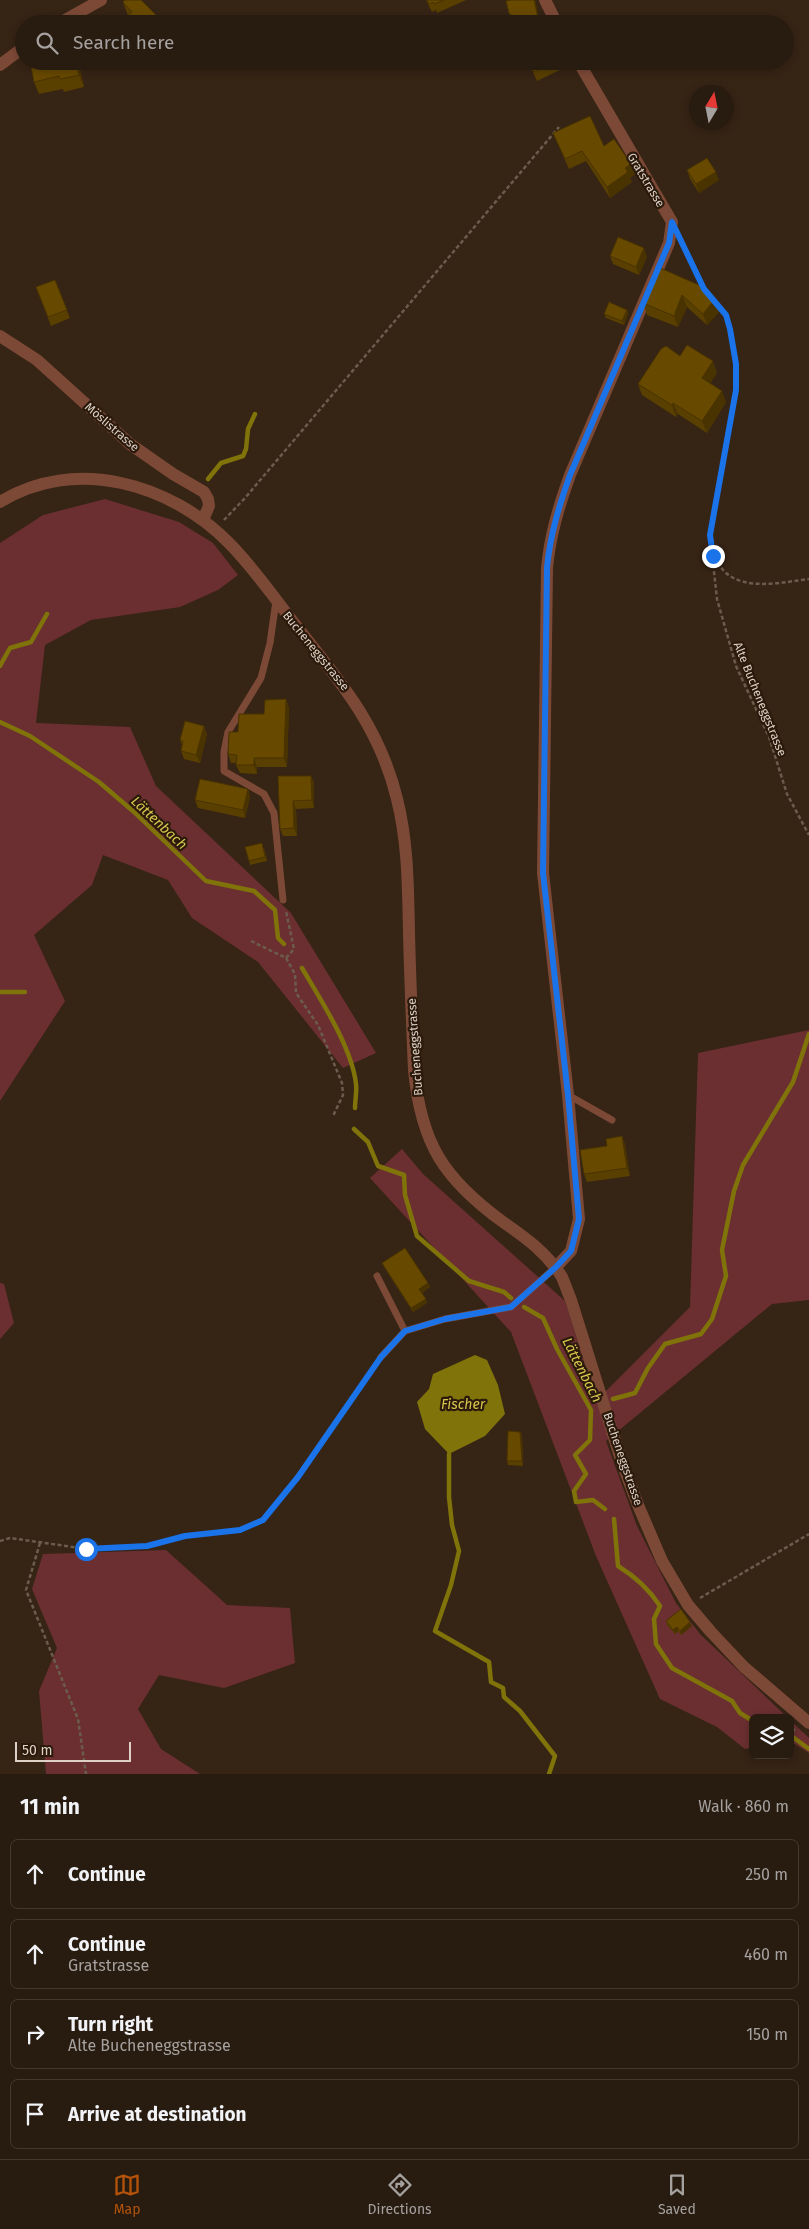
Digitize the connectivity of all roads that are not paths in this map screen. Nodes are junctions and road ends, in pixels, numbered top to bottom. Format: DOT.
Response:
graph roads {
  1 [pos="101,0"];
  2 [pos="545,0"];
  3 [pos="74,15"];
  4 [pos="552,15"];
  5 [pos="15,54"];
  6 [pos="0,65"];
  7 [pos="583,70"];
  8 [pos="0,336"];
  9 [pos="0,502"];
  10 [pos="203,520"];
  11 [pos="276,600"];
  12 [pos="283,900"];
  13 [pos="568,1095"];
  14 [pos="612,1120"];
  15 [pos="556,1267"];
  16 [pos="377,1276"];
  17 [pos="405,1331"];
  18 [pos="381,1357"];
  19 [pos="809,1723"];
  1 -- 3 [label="street"];
  2 -- 4 [label="street"];
  5 -- 6 [label="street"];
  7 -- 13 [label="street, Gratstrasse"];
  8 -- 10 [label="street, Möslistrasse"];
  9 -- 10 [label="street, Bucheneggstrasse"];
  10 -- 11 [label="street, Bucheneggstrasse"];
  11 -- 12 [label="lane"];
  11 -- 15 [label="street, Bucheneggstrasse"];
  13 -- 14 [label="lane"];
  13 -- 15 [label="street"];
  15 -- 17 [label="lane"];
  15 -- 19 [label="street, Bucheneggstrasse"];
  16 -- 17 [label="lane"];
  17 -- 18 [label="lane"];
}
